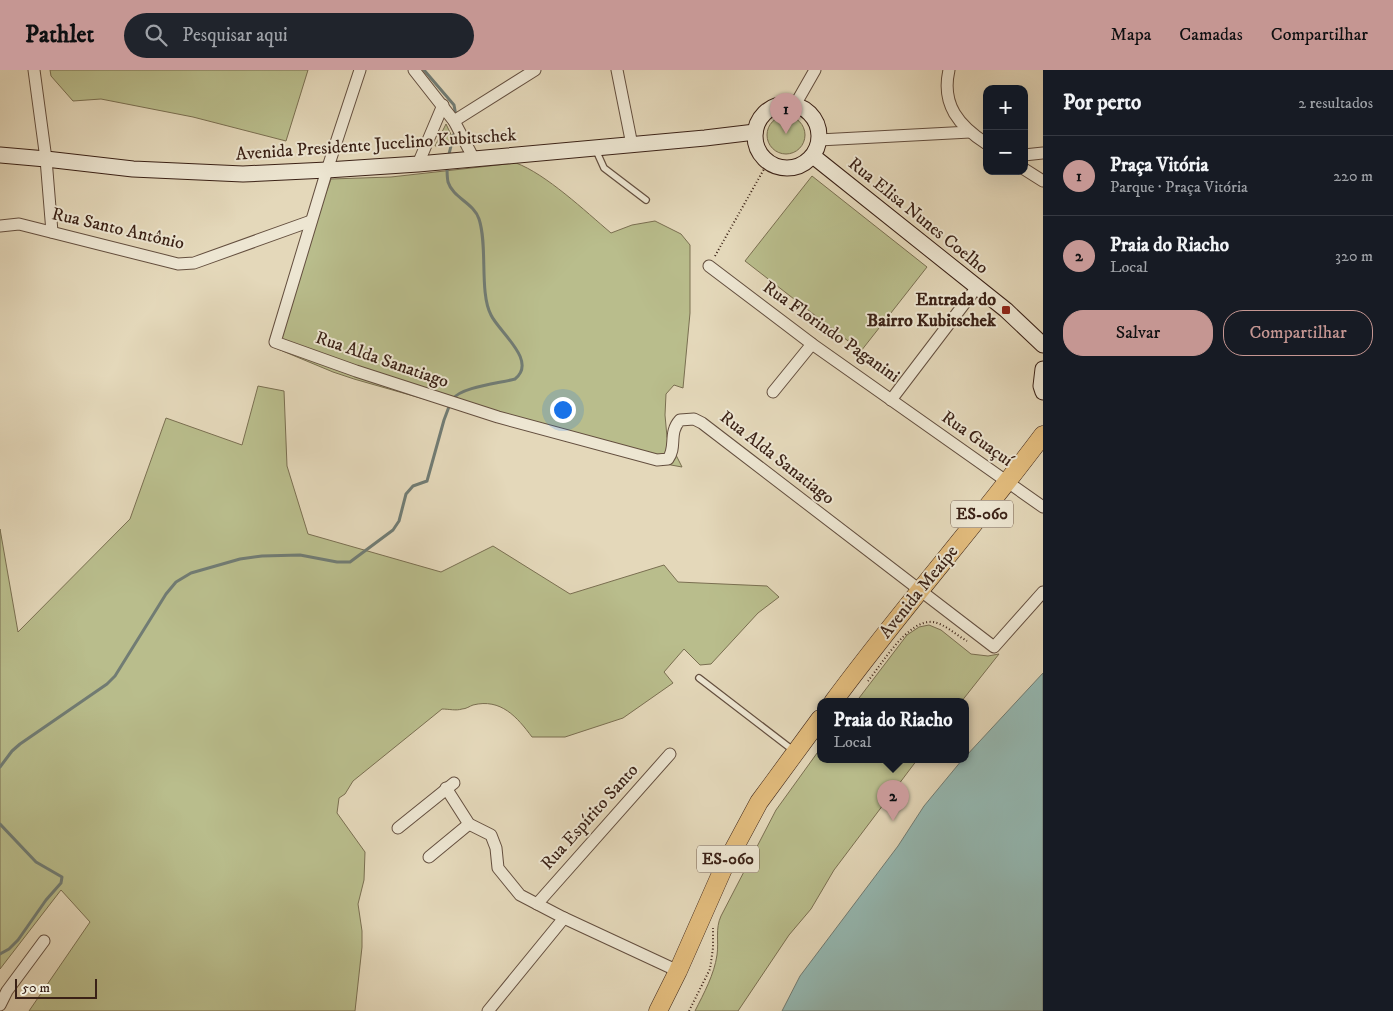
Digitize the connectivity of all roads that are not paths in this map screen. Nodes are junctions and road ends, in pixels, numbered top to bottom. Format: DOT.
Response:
graph roads {
  1 [pos="34,70"];
  2 [pos="360,70"];
  3 [pos="414,70"];
  4 [pos="535,70"];
  5 [pos="616,70"];
  6 [pos="815,70"];
  7 [pos="949,70"];
  8 [pos="443,105"];
  9 [pos="796,105"];
  10 [pos="454,121"];
  11 [pos="755,132"];
  12 [pos="970,132"];
  13 [pos="820,140"];
  14 [pos="983,141"];
  15 [pos="632,145"];
  16 [pos="595,148"];
  17 [pos="1043,153"];
  18 [pos="0,155"];
  19 [pos="1028,155"];
  20 [pos="813,156"];
  21 [pos="46,159"];
  22 [pos="474,159"];
  23 [pos="418,164"];
  24 [pos="327,170"];
  25 [pos="1028,171"];
  26 [pos="1043,181"];
  27 [pos="646,200"];
  28 [pos="311,221"];
  29 [pos="0,226"];
  30 [pos="52,232"];
  31 [pos="709,266"];
  32 [pos="977,287"];
  33 [pos="812,344"];
  34 [pos="1043,345"];
  35 [pos="1043,369"];
  36 [pos="773,392"];
  37 [pos="1043,392"];
  38 [pos="891,400"];
  39 [pos="1043,436"];
  40 [pos="1008,482"];
  41 [pos="1043,508"];
  42 [pos="919,590"];
  43 [pos="1043,592"];
  44 [pos="699,678"];
  45 [pos="836,698"];
  46 [pos="817,723"];
  47 [pos="796,752"];
  48 [pos="670,754"];
  49 [pos="469,824"];
  50 [pos="398,828"];
  51 [pos="428,857"];
  52 [pos="537,904"];
  53 [pos="564,918"];
  54 [pos="44,941"];
  55 [pos="678,971"];
  56 [pos="0,1005"];
  57 [pos="488,1011"];
  58 [pos="658,1011"];
  1 -- 21 [label="street"];
  2 -- 24 [label="street"];
  3 -- 8 [label="street"];
  4 -- 10 [label="street"];
  5 -- 15 [label="street"];
  6 -- 9 [label="street"];
  7 -- 12 [label="street"];
  8 -- 10 [label="street"];
  8 -- 23 [label="street"];
  9 -- 11 [label="street"];
  9 -- 13 [label="street"];
  10 -- 22 [label="street"];
  11 -- 15 [label="street, Avenida Presidente Jucelino Kubitschek"];
  11 -- 20 [label="street"];
  12 -- 13 [label="street"];
  12 -- 14 [label="street"];
  13 -- 20 [label="street"];
  15 -- 16 [label="street, Avenida Presidente Jucelino Kubitschek"];
  16 -- 22 [label="street, Avenida Presidente Jucelino Kubitschek"];
  16 -- 27 [label="lane"];
  17 -- 19 [label="street"];
  18 -- 21 [label="street, Avenida Presidente Jucelino Kubitschek"];
  20 -- 32 [label="street, Rua Elisa Nunes Coelho"];
  21 -- 24 [label="street, Avenida Presidente Jucelino Kubitschek"];
  21 -- 30 [label="street"];
  22 -- 23 [label="street, Avenida Presidente Jucelino Kubitschek"];
  23 -- 24 [label="street, Avenida Presidente Jucelino Kubitschek"];
  24 -- 28 [label="street"];
  25 -- 26 [label="street"];
  28 -- 30 [label="street, Rua Santo Antônio"];
  28 -- 42 [label="street, Rua Alda Sanatiago"];
  29 -- 30 [label="street, Rua Santo Antônio"];
  31 -- 33 [label="street, Rua Florindo Paganini"];
  32 -- 34 [label="street, Rua Elisa Nunes Coelho"];
  32 -- 38 [label="street, Rua Florindo Paganini"];
  33 -- 36 [label="street"];
  33 -- 38 [label="street, Rua Florindo Paganini"];
  35 -- 37 [label="street"];
  38 -- 40 [label="street, Rua Guaçuí"];
  39 -- 40 [label="main road, Avenida Meaípe / ES-060"];
  40 -- 41 [label="street, Rua Guaçuí"];
  40 -- 42 [label="main road, Avenida Meaípe / ES-060"];
  42 -- 43 [label="street, Rua Alda Sanatiago"];
  42 -- 45 [label="main road, Avenida Meaípe / ES-060"];
  44 -- 47 [label="lane"];
  46 -- 47 [label="main road, ES-060"];
  47 -- 55 [label="main road, ES-060"];
  48 -- 52 [label="street, Rua Espírito Santo"];
  49 -- 50 [label="street"];
  49 -- 51 [label="street"];
  49 -- 52 [label="street"];
  52 -- 53 [label="street"];
  53 -- 55 [label="street"];
  53 -- 57 [label="street"];
  54 -- 56 [label="street"];
  55 -- 58 [label="main road, ES-060"];
}
